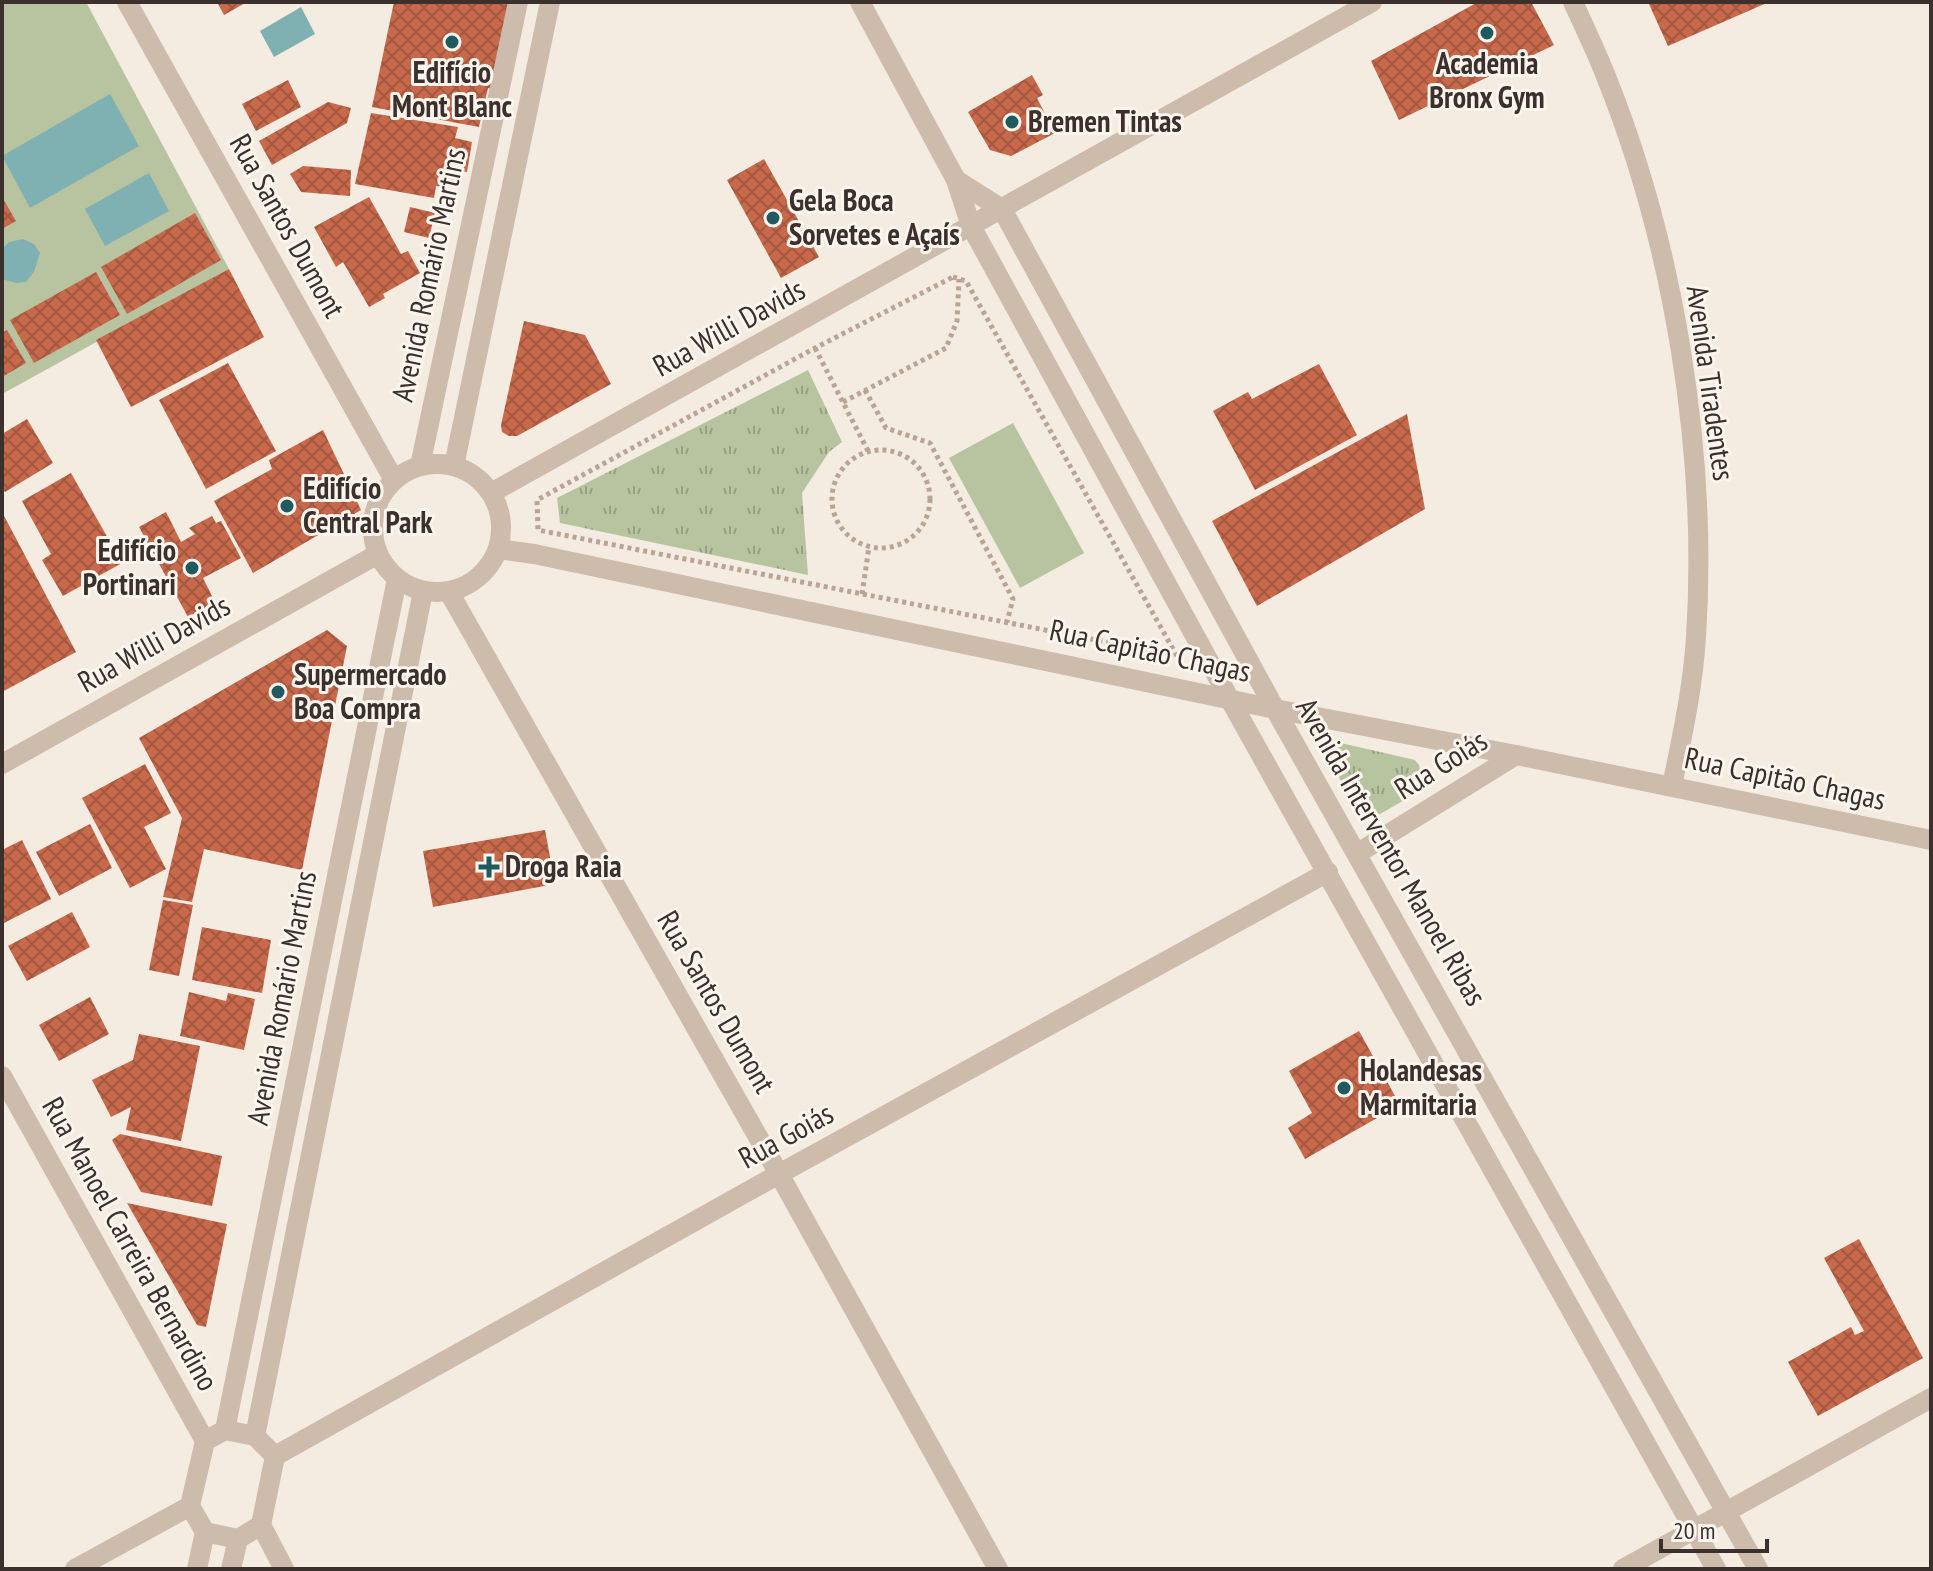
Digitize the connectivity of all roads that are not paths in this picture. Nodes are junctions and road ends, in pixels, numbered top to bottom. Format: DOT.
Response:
graph roads {
  1 [pos="127,2"];
  2 [pos="518,2"];
  3 [pos="550,2"];
  4 [pos="860,2"];
  5 [pos="1372,2"];
  6 [pos="1573,2"];
  7 [pos="956,180"];
  8 [pos="1002,209"];
  9 [pos="971,226"];
  10 [pos="420,466"];
  11 [pos="454,466"];
  12 [pos="394,480"];
  13 [pos="491,493"];
  14 [pos="498,549"];
  15 [pos="378,554"];
  16 [pos="397,579"];
  17 [pos="423,591"];
  18 [pos="449,592"];
  19 [pos="1229,698"];
  20 [pos="1275,709"];
  21 [pos="1516,755"];
  22 [pos="2,764"];
  23 [pos="1672,786"];
  24 [pos="1931,840"];
  25 [pos="1358,853"];
  26 [pos="1328,872"];
  27 [pos="2,1076"];
  28 [pos="779,1174"];
  29 [pos="1931,1398"];
  30 [pos="225,1430"];
  31 [pos="255,1436"];
  32 [pos="205,1441"];
  33 [pos="275,1456"];
  34 [pos="190,1506"];
  35 [pos="1727,1512"];
  36 [pos="261,1525"];
  37 [pos="1695,1530"];
  38 [pos="205,1532"];
  39 [pos="238,1539"];
  40 [pos="75,1569"];
  41 [pos="197,1569"];
  42 [pos="231,1569"];
  43 [pos="284,1569"];
  44 [pos="998,1569"];
  45 [pos="1623,1569"];
  46 [pos="1716,1569"];
  47 [pos="1758,1569"];
  1 -- 12 [label="street, Rua Santos Dumont"];
  2 -- 10 [label="street, Avenida Romário Martins"];
  3 -- 11 [label="street, Avenida Romário Martins"];
  4 -- 7 [label="street, Avenida Interventor Manoel Ribas"];
  5 -- 8 [label="street, Rua Willi Davids"];
  6 -- 23 [label="street, Avenida Tiradentes"];
  7 -- 8 [label="street, Avenida Interventor Manoel Ribas"];
  7 -- 9 [label="street, Avenida Interventor Manoel Ribas"];
  8 -- 9 [label="street, Rua Willi Davids"];
  8 -- 20 [label="street, Avenida Interventor Manoel Ribas"];
  9 -- 13 [label="street, Rua Willi Davids"];
  9 -- 19 [label="street, Avenida Interventor Manoel Ribas"];
  10 -- 11 [label="street"];
  10 -- 12 [label="street"];
  11 -- 13 [label="street"];
  12 -- 15 [label="street"];
  13 -- 14 [label="street"];
  14 -- 18 [label="street"];
  14 -- 19 [label="street, Rua Capitão Chagas"];
  15 -- 16 [label="street"];
  15 -- 22 [label="street, Rua Willi Davids"];
  16 -- 17 [label="street"];
  16 -- 30 [label="street, Avenida Romário Martins"];
  17 -- 18 [label="street"];
  17 -- 31 [label="street, Avenida Romário Martins"];
  18 -- 28 [label="street, Rua Santos Dumont"];
  19 -- 20 [label="street, Rua Capitão Chagas"];
  19 -- 26 [label="street, Avenida Interventor Manoel Ribas"];
  20 -- 21 [label="street, Rua Capitão Chagas"];
  20 -- 25 [label="street, Avenida Interventor Manoel Ribas"];
  21 -- 23 [label="street, Rua Capitão Chagas"];
  21 -- 25 [label="street, Rua Goiás"];
  23 -- 24 [label="street, Rua Capitão Chagas"];
  25 -- 35 [label="street, Avenida Interventor Manoel Ribas"];
  26 -- 28 [label="street, Rua Goiás"];
  26 -- 37 [label="street, Avenida Interventor Manoel Ribas"];
  27 -- 32 [label="street, Rua Manoel Carreira Bernardino"];
  28 -- 33 [label="street, Rua Goiás"];
  28 -- 44 [label="street, Rua Santos Dumont"];
  29 -- 35 [label="street"];
  30 -- 31 [label="street"];
  30 -- 32 [label="street"];
  31 -- 33 [label="street"];
  32 -- 34 [label="street"];
  33 -- 36 [label="street"];
  34 -- 38 [label="street"];
  34 -- 40 [label="street"];
  35 -- 37 [label="street"];
  35 -- 47 [label="street, Avenida Interventor Manoel Ribas"];
  36 -- 39 [label="street"];
  36 -- 43 [label="street"];
  37 -- 45 [label="street"];
  37 -- 46 [label="street, Avenida Interventor Manoel Ribas"];
  38 -- 39 [label="street"];
  38 -- 41 [label="street"];
  39 -- 42 [label="street"];
}
